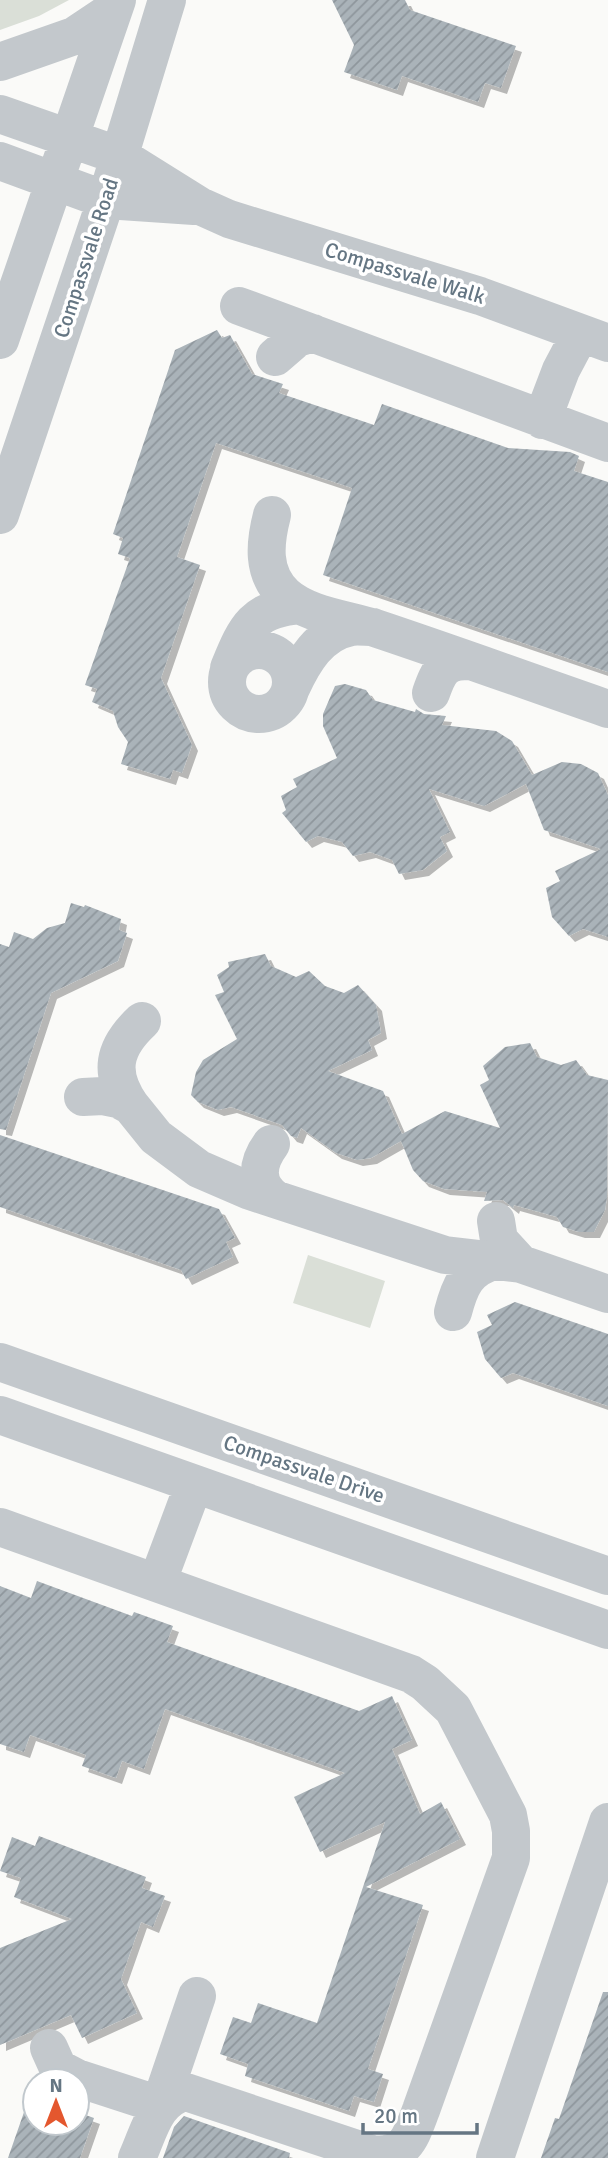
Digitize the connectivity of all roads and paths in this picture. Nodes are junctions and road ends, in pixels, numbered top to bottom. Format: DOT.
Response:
graph roads {
  1 [pos="167,0"];
  2 [pos="115,5"];
  3 [pos="0,62"];
  4 [pos="0,114"];
  5 [pos="70,138"];
  6 [pos="120,156"];
  7 [pos="0,161"];
  8 [pos="56,181"];
  9 [pos="106,200"];
  10 [pos="200,206"];
  11 [pos="239,306"];
  12 [pos="313,333"];
  13 [pos="594,339"];
  14 [pos="0,340"];
  15 [pos="275,357"];
  16 [pos="542,420"];
  17 [pos="608,443"];
  18 [pos="0,515"];
  19 [pos="272,515"];
  20 [pos="300,606"];
  21 [pos="373,628"];
  22 [pos="469,661"];
  23 [pos="431,693"];
  24 [pos="608,709"];
  25 [pos="142,1021"];
  26 [pos="83,1097"];
  27 [pos="131,1106"];
  28 [pos="271,1144"];
  29 [pos="275,1199"];
  30 [pos="496,1222"];
  31 [pos="508,1262"];
  32 [pos="608,1293"];
  33 [pos="453,1312"];
  34 [pos="0,1362"];
  35 [pos="0,1415"];
  36 [pos="194,1484"];
  37 [pos="0,1527"];
  38 [pos="608,1576"];
  39 [pos="157,1583"];
  40 [pos="608,1630"];
  41 [pos="608,1822"];
  42 [pos="197,1996"];
  43 [pos="49,2048"];
  44 [pos="160,2105"];
  45 [pos="137,2158"];
  46 [pos="495,2158"];
  1 -- 6 [label="street, Compassvale Road"];
  2 -- 3 [label="street"];
  2 -- 5 [label="street"];
  4 -- 5 [label="street, Compassvale Walk"];
  5 -- 6 [label="street, Compassvale Walk"];
  5 -- 8 [label="street"];
  6 -- 9 [label="street, Compassvale Road"];
  6 -- 10 [label="street, Compassvale Walk"];
  7 -- 8 [label="street, Compassvale Walk"];
  8 -- 9 [label="street, Compassvale Walk"];
  8 -- 14 [label="street"];
  9 -- 10 [label="street, Compassvale Walk"];
  9 -- 18 [label="street, Compassvale Road"];
  10 -- 13 [label="street, Compassvale Walk"];
  11 -- 12 [label="street"];
  12 -- 15 [label="street"];
  12 -- 16 [label="street"];
  13 -- 16 [label="street"];
  16 -- 17 [label="street"];
  19 -- 20 [label="street"];
  20 -- 21 [label="street"];
  20 -- 21 [label="street"];
  21 -- 22 [label="street"];
  22 -- 23 [label="street"];
  22 -- 24 [label="street"];
  25 -- 27 [label="street"];
  26 -- 27 [label="street"];
  27 -- 29 [label="street"];
  28 -- 29 [label="street"];
  29 -- 31 [label="street"];
  30 -- 31 [label="street"];
  31 -- 32 [label="street"];
  31 -- 33 [label="street"];
  34 -- 38 [label="street, Compassvale Drive"];
  35 -- 36 [label="street"];
  36 -- 39 [label="street"];
  36 -- 40 [label="street"];
  37 -- 39 [label="street"];
  39 -- 44 [label="street"];
  41 -- 46 [label="street"];
  42 -- 44 [label="street"];
  43 -- 44 [label="street"];
  44 -- 45 [label="street"];
}
